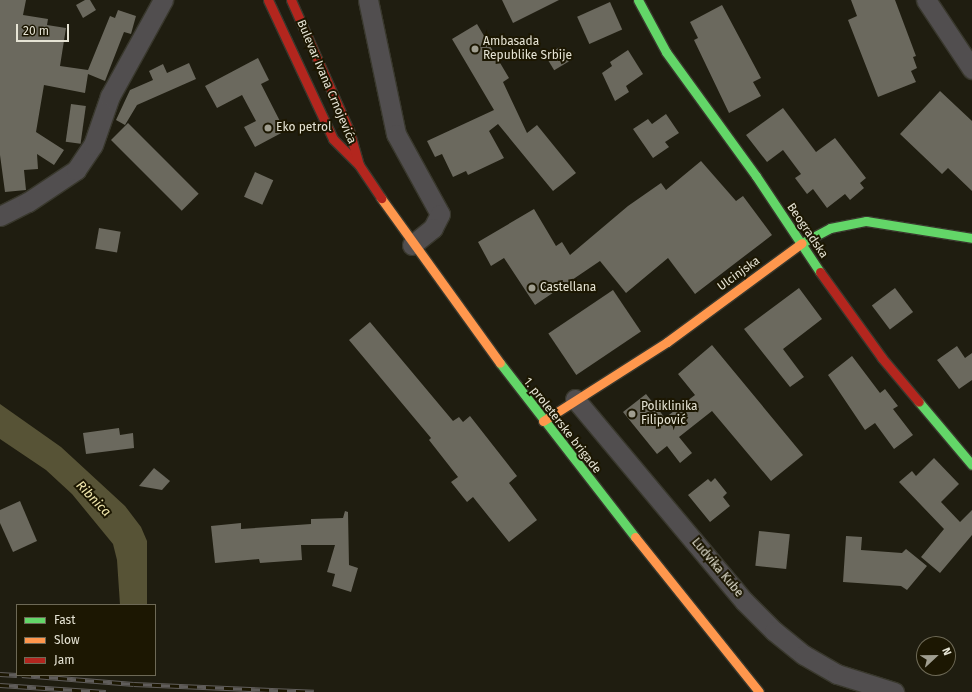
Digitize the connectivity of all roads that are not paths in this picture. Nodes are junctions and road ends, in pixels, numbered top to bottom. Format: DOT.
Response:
graph roads {
  1 [pos="163,0"];
  2 [pos="268,0"];
  3 [pos="291,0"];
  4 [pos="368,0"];
  5 [pos="638,0"];
  6 [pos="926,0"];
  7 [pos="972,69"];
  8 [pos="359,165"];
  9 [pos="0,216"];
  10 [pos="972,238"];
  11 [pos="800,244"];
  12 [pos="412,245"];
  13 [pos="575,399"];
  14 [pos="543,421"];
  15 [pos="972,465"];
  16 [pos="759,692"];
  17 [pos="894,692"];
  1 -- 9 [label="street"];
  2 -- 8 [label="street, Bulevar Ivana Crnojevića"];
  3 -- 8 [label="street, Bulevar Ivana Crnojevića"];
  4 -- 12 [label="street"];
  5 -- 11 [label="street, Beogradska"];
  6 -- 7 [label="street"];
  8 -- 12 [label="street, 1. proleterske brigade"];
  10 -- 11 [label="street, Ulcinjska"];
  11 -- 13 [label="street, Ulcinjska"];
  11 -- 15 [label="street, Beogradska"];
  12 -- 14 [label="street, 1. proleterske brigade"];
  13 -- 14 [label="street, Ulcinjska"];
  13 -- 17 [label="street, Ludvika Kube"];
  14 -- 16 [label="street, 1. proleterske brigade"];
}
